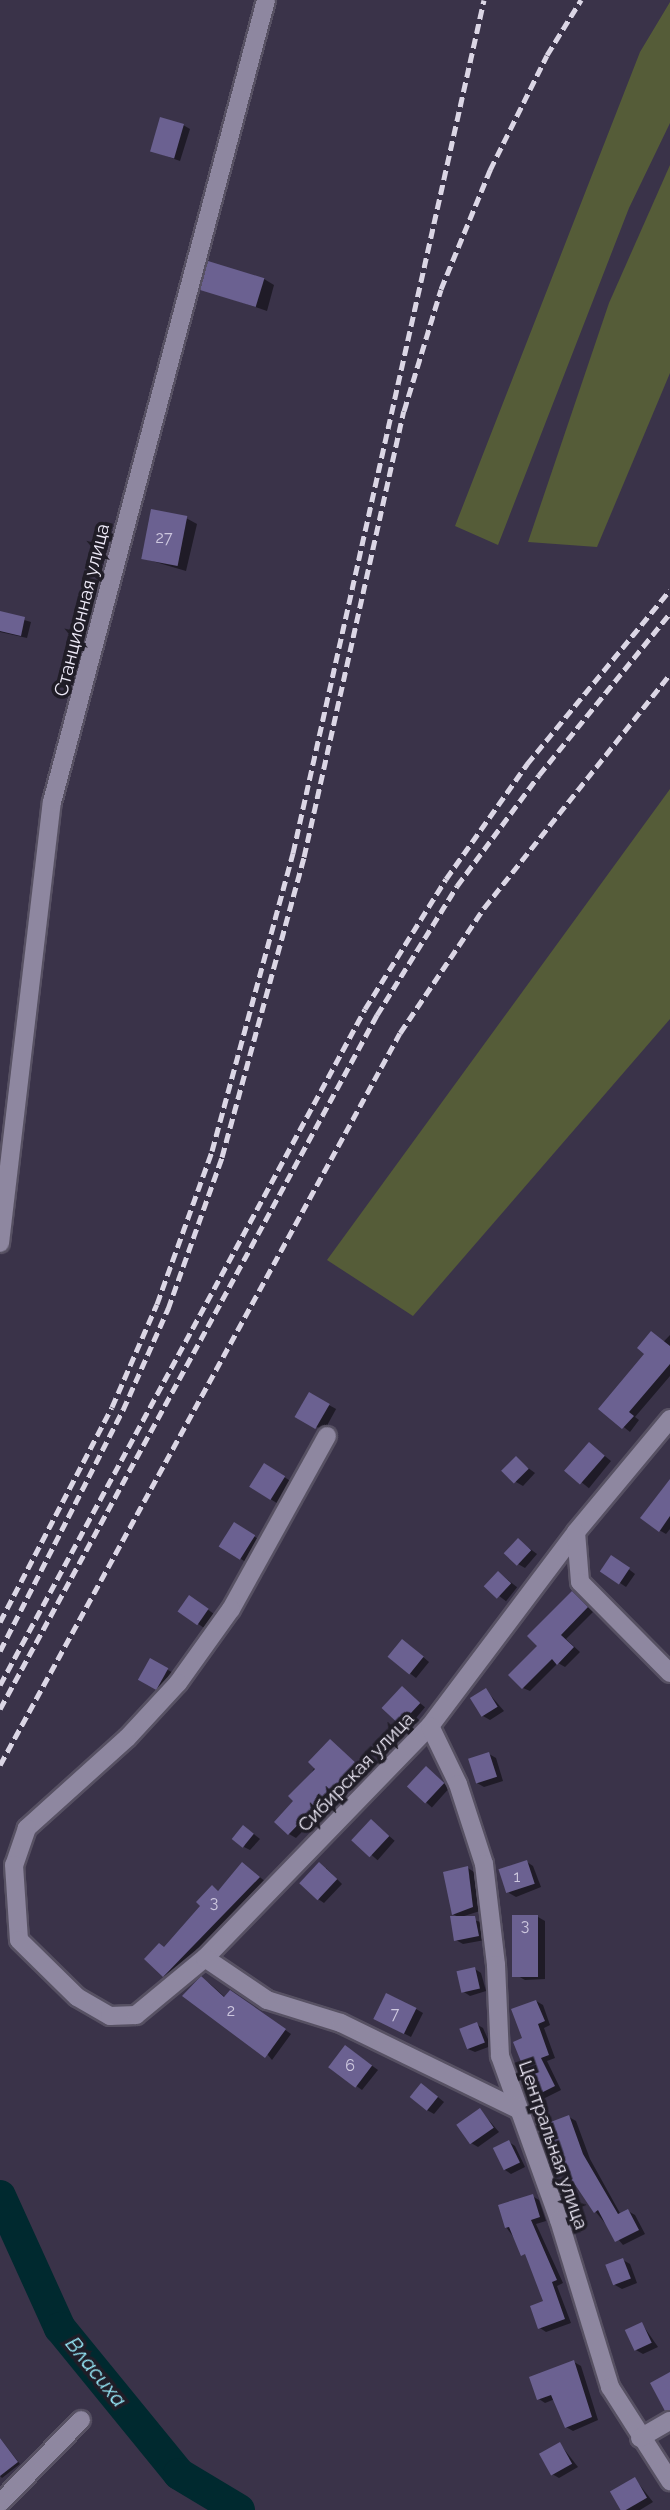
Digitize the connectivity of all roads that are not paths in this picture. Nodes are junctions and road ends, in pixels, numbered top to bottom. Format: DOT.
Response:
graph roads {
  1 [pos="267,0"];
  2 [pos="0,1243"];
  3 [pos="670,1419"];
  4 [pos="327,1436"];
  5 [pos="576,1532"];
  6 [pos="670,1673"];
  7 [pos="430,1726"];
  8 [pos="205,1958"];
  9 [pos="519,2110"];
  10 [pos="81,2420"];
  11 [pos="670,2421"];
  12 [pos="640,2438"];
  13 [pos="670,2481"];
  14 [pos="0,2503"];
  1 -- 2 [label="street, Станционная улица"];
  3 -- 5 [label="street, Сибирская улица"];
  4 -- 8 [label="street, Сибирская улица"];
  5 -- 6 [label="street"];
  5 -- 7 [label="street, Сибирская улица"];
  7 -- 8 [label="street, Сибирская улица"];
  7 -- 9 [label="street, Центральная улица"];
  8 -- 9 [label="street"];
  9 -- 12 [label="street, Центральная улица"];
  10 -- 14 [label="street"];
  11 -- 12 [label="street"];
  12 -- 13 [label="street, Центральная улица"];
}
